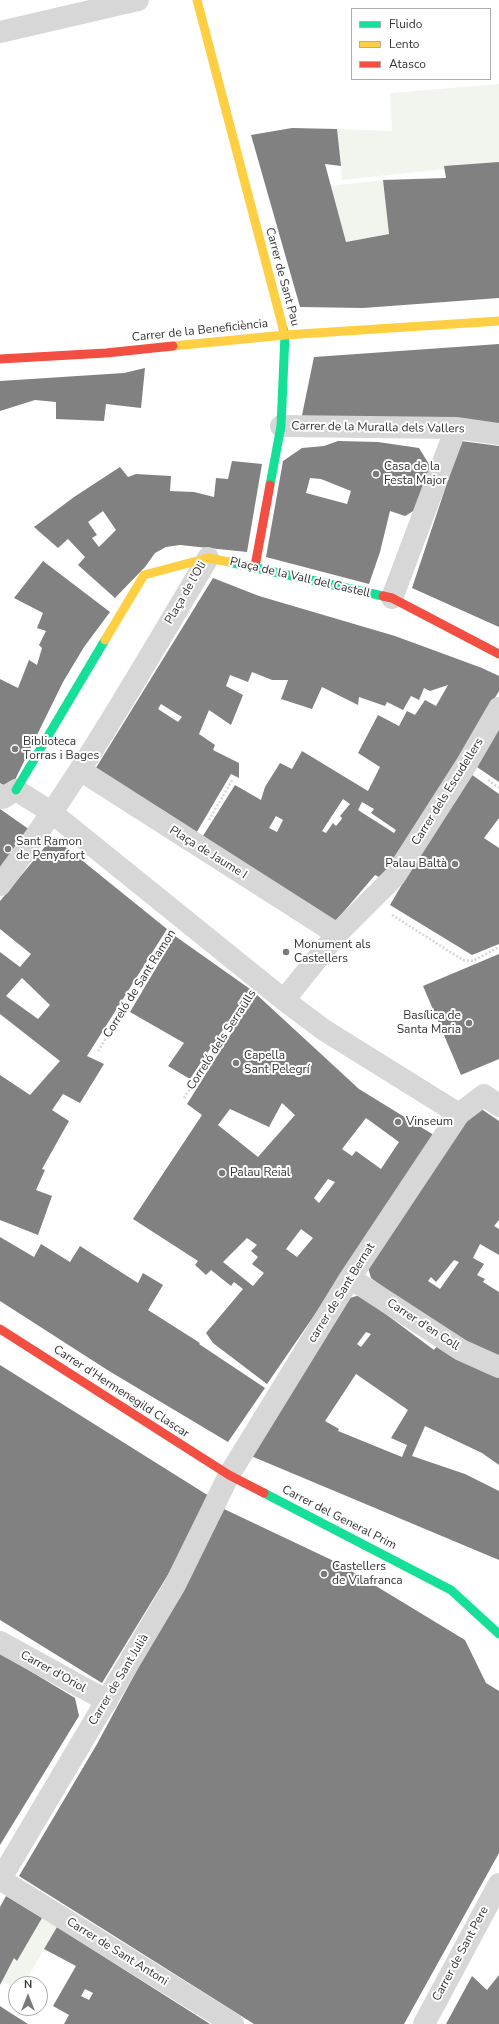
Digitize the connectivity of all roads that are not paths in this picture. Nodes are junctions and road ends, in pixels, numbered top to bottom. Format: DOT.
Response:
graph roads {
  1 [pos="138,0"];
  2 [pos="197,0"];
  3 [pos="0,32"];
  4 [pos="499,321"];
  5 [pos="285,334"];
  6 [pos="0,359"];
  7 [pos="281,426"];
  8 [pos="456,428"];
  9 [pos="499,434"];
  10 [pos="208,558"];
  11 [pos="255,566"];
  12 [pos="392,598"];
  13 [pos="499,654"];
  14 [pos="499,708"];
  15 [pos="80,770"];
  16 [pos="8,793"];
  17 [pos="51,812"];
  18 [pos="0,885"];
  19 [pos="337,934"];
  20 [pos="284,1000"];
  21 [pos="499,1106"];
  22 [pos="459,1114"];
  23 [pos="350,1278"];
  24 [pos="0,1329"];
  25 [pos="499,1367"];
  26 [pos="229,1475"];
  27 [pos="496,1631"];
  28 [pos="0,1642"];
  29 [pos="107,1701"];
  30 [pos="0,1879"];
  31 [pos="499,1884"];
  32 [pos="233,2024"];
  33 [pos="424,2024"];
  1 -- 3 [label="street"];
  2 -- 5 [label="street, Carrer de Sant Pau"];
  4 -- 5 [label="street, Carrer de la Beneficiència"];
  5 -- 6 [label="street, Carrer de la Beneficiència"];
  5 -- 7 [label="street, Carrer de Sant Pau"];
  7 -- 8 [label="street, Carrer de la Muralla dels Vallers"];
  7 -- 11 [label="street, Carrer de Sant Pau"];
  8 -- 9 [label="street, Carrer de la Muralla dels Vallers"];
  8 -- 12 [label="street"];
  10 -- 11 [label="street, Plaça de la Vall del Castell"];
  10 -- 15 [label="street, Plaça de l'Oli"];
  10 -- 16 [label="street, Plaça de l'Oli"];
  11 -- 12 [label="street, Plaça de la Vall del Castell"];
  12 -- 13 [label="street, Plaça de la Vall del Castell"];
  14 -- 19 [label="street, Carrer dels Escudellers"];
  15 -- 17 [label="street, Plaça de l'Oli"];
  15 -- 19 [label="street, Plaça de Jaume I"];
  16 -- 17 [label="street"];
  17 -- 18 [label="street, Plaça de l'Oli"];
  17 -- 20 [label="street"];
  19 -- 20 [label="street"];
  20 -- 22 [label="street"];
  21 -- 22 [label="street, carrer de Sant Bernat"];
  22 -- 23 [label="street, carrer de Sant Bernat"];
  23 -- 25 [label="street, Carrer d'en Coll"];
  23 -- 26 [label="street, carrer de Sant Bernat"];
  24 -- 26 [label="street, Carrer d'Hermenegild Clascar"];
  26 -- 27 [label="street, Carrer del General Prim"];
  26 -- 29 [label="street, Carrer de Sant Julià"];
  28 -- 29 [label="street, Carrer d'Oriol"];
  29 -- 30 [label="street, Carrer de Sant Julià"];
  30 -- 32 [label="street, Carrer de Sant Antoni"];
  31 -- 33 [label="street, Carrer de Sant Pere"];
}
